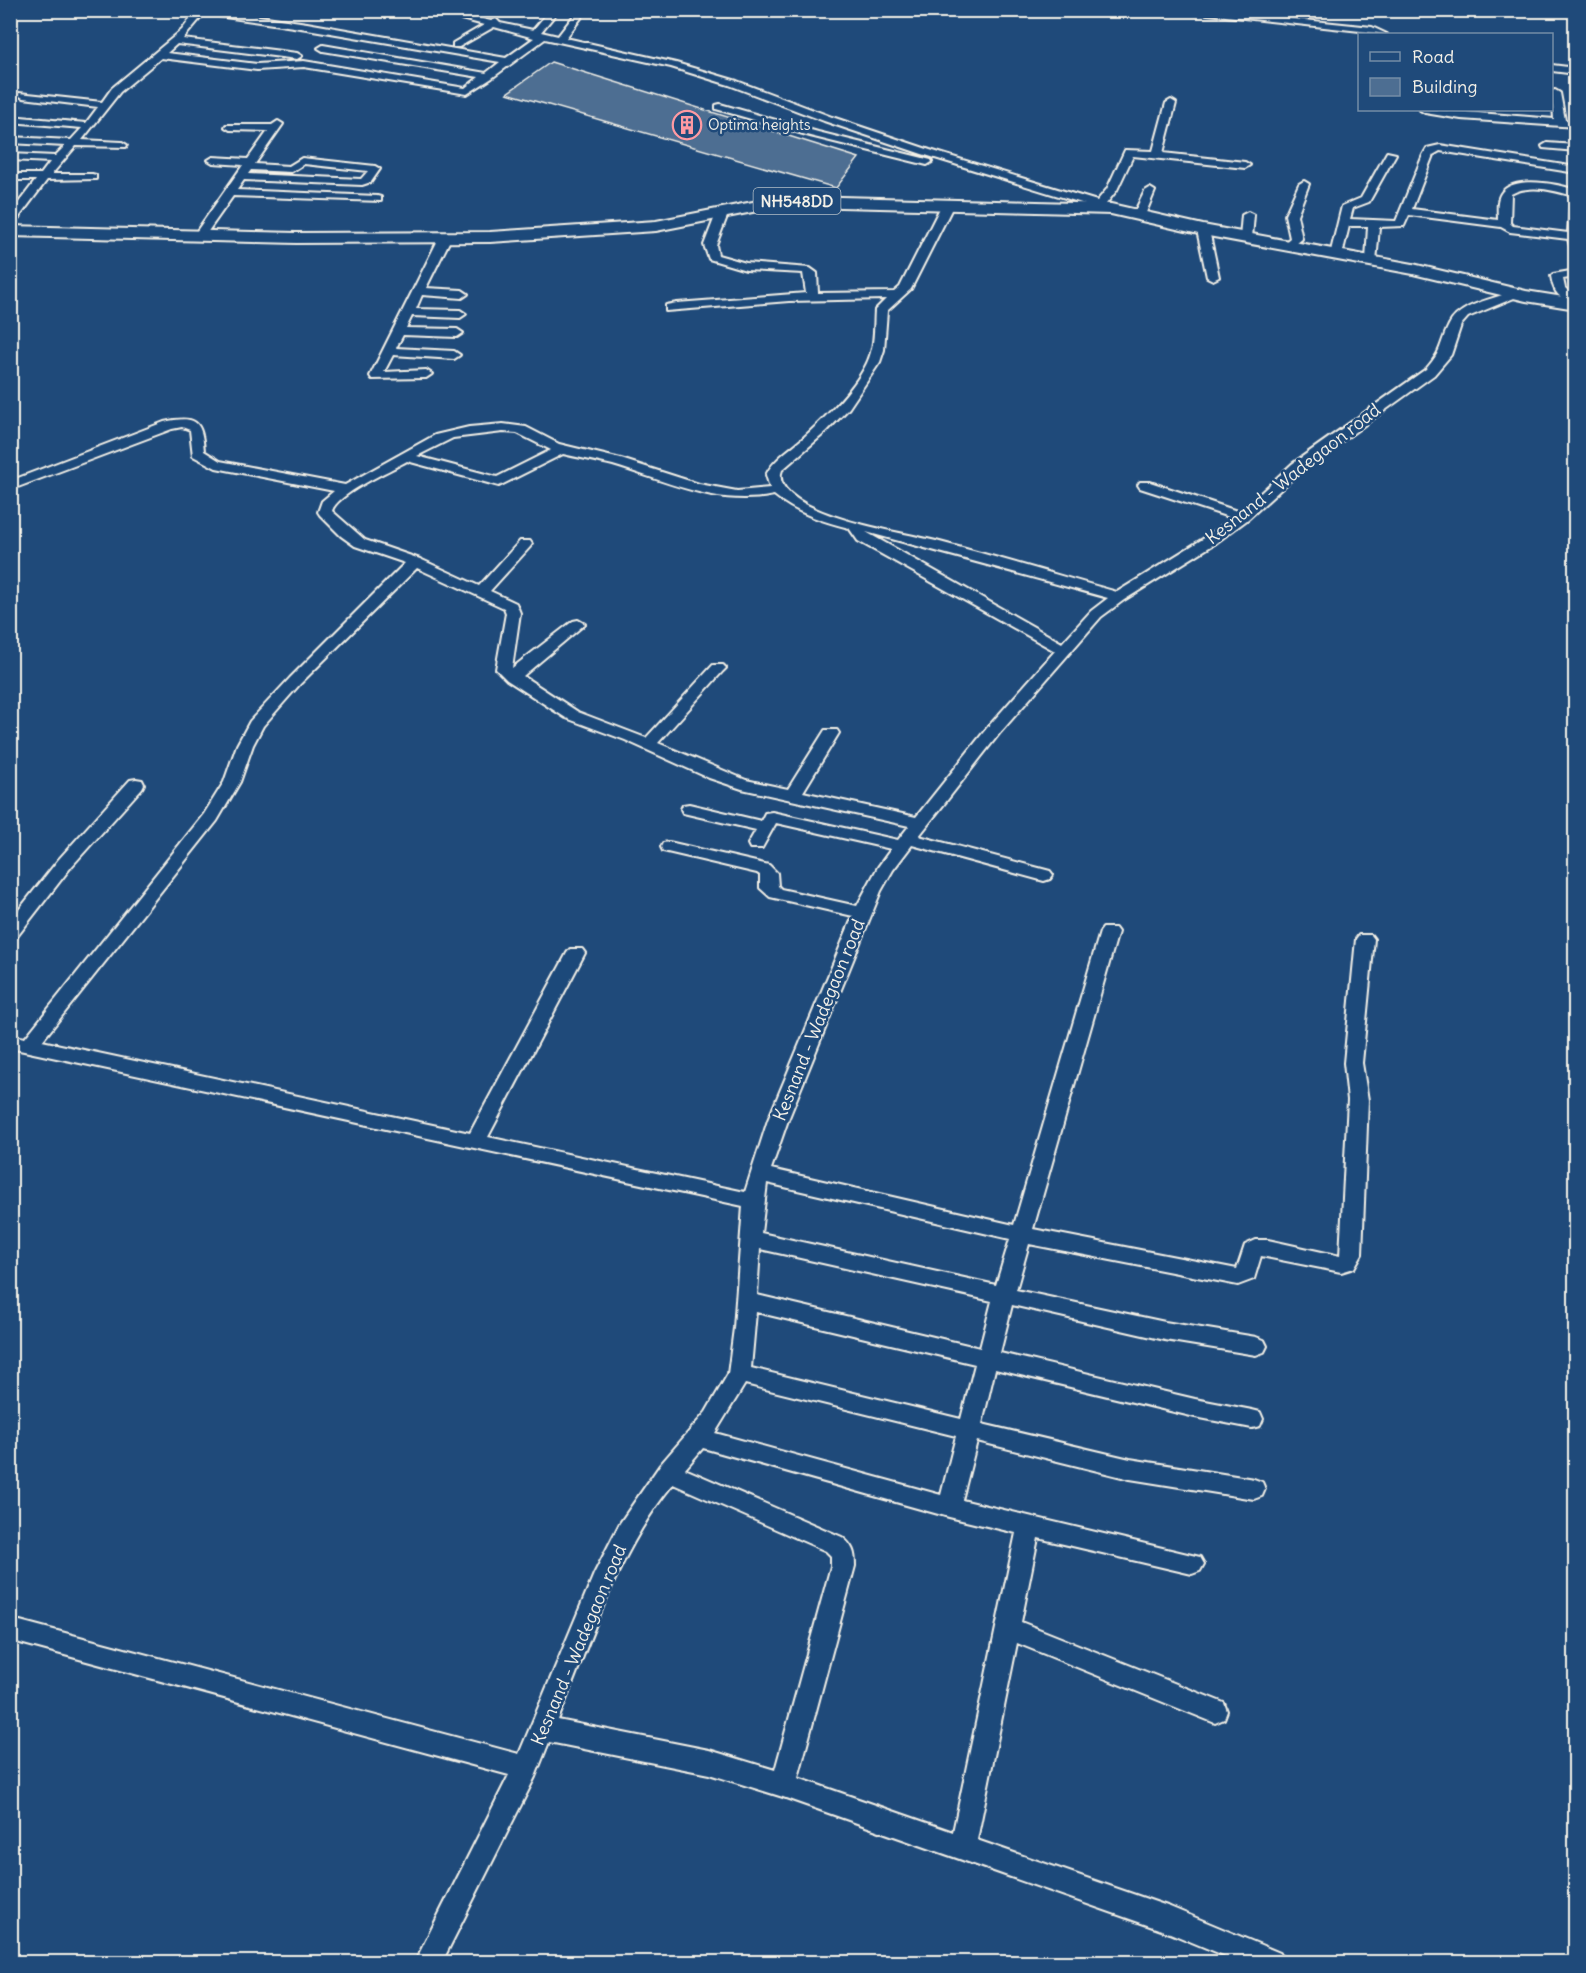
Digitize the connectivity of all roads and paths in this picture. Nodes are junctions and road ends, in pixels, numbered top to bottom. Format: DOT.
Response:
graph roads {
  1 [pos="270,10"];
  2 [pos="431,10"];
  3 [pos="555,10"];
  4 [pos="583,10"];
  5 [pos="1176,10"];
  6 [pos="1306,10"];
  7 [pos="203,11"];
  8 [pos="1203,12"];
  9 [pos="1324,15"];
  10 [pos="495,23"];
  11 [pos="1324,26"];
  12 [pos="1342,27"];
  13 [pos="1380,33"];
  14 [pos="538,35"];
  15 [pos="560,40"];
  16 [pos="174,41"];
  17 [pos="456,45"];
  18 [pos="323,48"];
  19 [pos="160,55"];
  20 [pos="308,57"];
  21 [pos="512,59"];
  22 [pos="1553,68"];
  23 [pos="1575,70"];
  24 [pos="489,76"];
  25 [pos="1555,93"];
  26 [pos="23,95"];
  27 [pos="1171,103"];
  28 [pos="104,105"];
  29 [pos="720,107"];
  30 [pos="1431,111"];
  31 [pos="10,119"];
  32 [pos="1560,123"];
  33 [pos="1575,124"];
  34 [pos="89,126"];
  35 [pos="230,127"];
  36 [pos="10,140"];
  37 [pos="74,143"];
  38 [pos="122,146"];
  39 [pos="1547,146"];
  40 [pos="1575,148"];
  41 [pos="1391,154"];
  42 [pos="1157,155"];
  43 [pos="10,157"];
  44 [pos="58,159"];
  45 [pos="213,160"];
  46 [pos="1245,165"];
  47 [pos="246,169"];
  48 [pos="1575,170"];
  49 [pos="10,177"];
  50 [pos="92,177"];
  51 [pos="1015,177"];
  52 [pos="44,178"];
  53 [pos="1304,184"];
  54 [pos="1150,190"];
  55 [pos="229,193"];
  56 [pos="1575,194"];
  57 [pos="377,199"];
  58 [pos="947,206"];
  59 [pos="1105,207"];
  60 [pos="1575,207"];
  61 [pos="1405,211"];
  62 [pos="722,214"];
  63 [pos="1139,214"];
  64 [pos="1248,215"];
  65 [pos="10,222"];
  66 [pos="1344,222"];
  67 [pos="1374,224"];
  68 [pos="1504,224"];
  69 [pos="1203,230"];
  70 [pos="10,231"];
  71 [pos="200,235"];
  72 [pos="445,238"];
  73 [pos="1246,238"];
  74 [pos="1575,241"];
  75 [pos="1287,246"];
  76 [pos="1336,255"];
  77 [pos="1372,261"];
  78 [pos="1575,273"];
  79 [pos="1213,277"];
  80 [pos="418,291"];
  81 [pos="462,294"];
  82 [pos="1518,294"];
  83 [pos="812,296"];
  84 [pos="898,296"];
  85 [pos="1569,299"];
  86 [pos="670,308"];
  87 [pos="408,312"];
  88 [pos="460,314"];
  89 [pos="398,331"];
  90 [pos="458,333"];
  91 [pos="388,351"];
  92 [pos="454,355"];
  93 [pos="426,374"];
  94 [pos="561,450"];
  95 [pos="406,457"];
  96 [pos="1145,485"];
  97 [pos="10,486"];
  98 [pos="346,489"];
  99 [pos="777,490"];
  100 [pos="1242,518"];
  101 [pos="855,526"];
  102 [pos="525,544"];
  103 [pos="415,562"];
  104 [pos="481,592"];
  105 [pos="1119,597"];
  106 [pos="578,624"];
  107 [pos="1064,650"];
  108 [pos="718,668"];
  109 [pos="512,676"];
  110 [pos="831,733"];
  111 [pos="648,745"];
  112 [pos="136,784"];
  113 [pos="789,795"];
  114 [pos="689,809"];
  115 [pos="768,822"];
  116 [pos="919,824"];
  117 [pos="904,842"];
  118 [pos="756,844"];
  119 [pos="669,847"];
  120 [pos="1044,875"];
  121 [pos="863,913"];
  122 [pos="1109,932"];
  123 [pos="10,934"];
  124 [pos="1365,939"];
  125 [pos="576,953"];
  126 [pos="10,1041"];
  127 [pos="30,1044"];
  128 [pos="476,1140"];
  129 [pos="759,1174"];
  130 [pos="753,1201"];
  131 [pos="1021,1234"];
  132 [pos="750,1239"];
  133 [pos="1004,1295"];
  134 [pos="746,1301"];
  135 [pos="1256,1346"];
  136 [pos="987,1359"];
  137 [pos="739,1374"];
  138 [pos="1252,1419"];
  139 [pos="970,1429"];
  140 [pos="699,1438"];
  141 [pos="668,1473"];
  142 [pos="1254,1489"];
  143 [pos="950,1507"];
  144 [pos="1029,1525"];
  145 [pos="1192,1564"];
  146 [pos="1008,1628"];
  147 [pos="20,1632"];
  148 [pos="1215,1711"];
  149 [pos="542,1729"];
  150 [pos="526,1768"];
  151 [pos="783,1785"];
  152 [pos="962,1848"];
  153 [pos="428,1962"];
  154 [pos="1271,1962"];
  1 -- 17 [label="street"];
  2 -- 10 [label="street"];
  3 -- 14 [label="street"];
  4 -- 15 [label="street"];
  5 -- 8 [label="street"];
  6 -- 11 [label="street"];
  7 -- 16 [label="street"];
  7 -- 21 [label="street"];
  8 -- 11 [label="street"];
  9 -- 12 [label="street"];
  10 -- 14 [label="street"];
  10 -- 17 [label="street"];
  11 -- 12 [label="street"];
  12 -- 13 [label="street"];
  14 -- 15 [label="street"];
  14 -- 21 [label="street"];
  15 -- 51 [label="street"];
  16 -- 19 [label="street"];
  16 -- 20 [label="street"];
  17 -- 21 [label="street"];
  18 -- 24 [label="street"];
  19 -- 24 [label="street"];
  19 -- 28 [label="street"];
  21 -- 24 [label="street"];
  22 -- 23 [label="street"];
  25 -- 32 [label="street"];
  26 -- 28 [label="street"];
  27 -- 42 [label="street"];
  28 -- 34 [label="street"];
  29 -- 51 [label="street"];
  30 -- 32 [label="street"];
  31 -- 34 [label="street"];
  32 -- 33 [label="street"];
  34 -- 37 [label="street"];
  35 -- 47 [label="street"];
  36 -- 37 [label="street"];
  37 -- 38 [label="street"];
  37 -- 44 [label="street"];
  39 -- 40 [label="street"];
  41 -- 66 [label="street"];
  42 -- 46 [label="street"];
  42 -- 59 [label="street"];
  43 -- 44 [label="street"];
  44 -- 52 [label="street"];
  45 -- 47 [label="street"];
  47 -- 47 [label="street"];
  47 -- 55 [label="street"];
  48 -- 61 [label="street"];
  49 -- 52 [label="street"];
  50 -- 52 [label="street"];
  51 -- 59 [label="street"];
  52 -- 65 [label="street"];
  53 -- 75 [label="street"];
  54 -- 63 [label="street"];
  55 -- 57 [label="street"];
  55 -- 71 [label="street"];
  56 -- 68 [label="street"];
  58 -- 59 [label="highway, NH548DD"];
  58 -- 62 [label="highway, NH548DD"];
  58 -- 84 [label="street"];
  59 -- 63 [label="highway, NH548DD"];
  60 -- 74 [label="street"];
  61 -- 67 [label="street"];
  61 -- 68 [label="street"];
  62 -- 72 [label="highway, NH548DD"];
  62 -- 83 [label="street"];
  63 -- 69 [label="highway, NH548DD"];
  64 -- 73 [label="street"];
  66 -- 67 [label="street"];
  66 -- 76 [label="street"];
  67 -- 77 [label="street"];
  68 -- 74 [label="street"];
  69 -- 73 [label="highway, NH548DD"];
  69 -- 79 [label="street"];
  70 -- 71 [label="highway, NH548DD"];
  71 -- 72 [label="highway, NH548DD"];
  72 -- 80 [label="street"];
  73 -- 75 [label="highway, NH548DD"];
  75 -- 76 [label="highway, NH548DD"];
  76 -- 77 [label="highway, NH548DD"];
  77 -- 82 [label="highway, NH548DD"];
  78 -- 85 [label="street"];
  80 -- 81 [label="street"];
  80 -- 87 [label="street"];
  82 -- 85 [label="highway, NH548DD"];
  82 -- 100 [label="street, Kesnand - Wadegaon road"];
  83 -- 84 [label="street"];
  83 -- 86 [label="street"];
  84 -- 99 [label="street"];
  87 -- 88 [label="street"];
  87 -- 89 [label="street"];
  89 -- 90 [label="street"];
  89 -- 91 [label="street"];
  91 -- 92 [label="street"];
  91 -- 93 [label="street"];
  94 -- 95 [label="street"];
  94 -- 95 [label="street"];
  94 -- 99 [label="street"];
  95 -- 98 [label="street"];
  96 -- 100 [label="street"];
  97 -- 98 [label="street"];
  98 -- 103 [label="street"];
  99 -- 101 [label="street"];
  100 -- 105 [label="street, Kesnand - Wadegaon road"];
  101 -- 105 [label="street"];
  101 -- 107 [label="street"];
  102 -- 104 [label="street"];
  103 -- 104 [label="street"];
  103 -- 127 [label="street"];
  104 -- 109 [label="street"];
  105 -- 107 [label="street, Kesnand - Wadegaon road"];
  106 -- 109 [label="street"];
  107 -- 116 [label="street, Kesnand - Wadegaon road"];
  108 -- 111 [label="street"];
  109 -- 111 [label="street"];
  110 -- 113 [label="street"];
  111 -- 113 [label="street"];
  112 -- 123 [label="street"];
  113 -- 115 [label="street"];
  113 -- 116 [label="street"];
  114 -- 115 [label="street"];
  115 -- 117 [label="street"];
  115 -- 118 [label="street"];
  116 -- 117 [label="street, Kesnand - Wadegaon road"];
  117 -- 120 [label="street"];
  117 -- 121 [label="street, Kesnand - Wadegaon road"];
  119 -- 121 [label="street"];
  121 -- 129 [label="street, Kesnand - Wadegaon road"];
  122 -- 131 [label="street"];
  124 -- 131 [label="street"];
  125 -- 128 [label="street"];
  126 -- 127 [label="street"];
  127 -- 128 [label="street"];
  128 -- 130 [label="street"];
  129 -- 130 [label="street, Kesnand - Wadegaon road"];
  129 -- 131 [label="street"];
  130 -- 132 [label="street, Kesnand - Wadegaon road"];
  131 -- 133 [label="street"];
  132 -- 133 [label="street"];
  132 -- 134 [label="street, Kesnand - Wadegaon road"];
  133 -- 135 [label="street"];
  133 -- 136 [label="street"];
  134 -- 136 [label="street"];
  134 -- 137 [label="street, Kesnand - Wadegaon road"];
  136 -- 138 [label="street"];
  136 -- 139 [label="street"];
  137 -- 139 [label="street"];
  137 -- 140 [label="street, Kesnand - Wadegaon road"];
  139 -- 142 [label="street"];
  139 -- 143 [label="street"];
  140 -- 141 [label="street, Kesnand - Wadegaon road"];
  140 -- 143 [label="street"];
  141 -- 149 [label="street, Kesnand - Wadegaon road"];
  141 -- 151 [label="street"];
  143 -- 144 [label="street"];
  144 -- 145 [label="street"];
  144 -- 146 [label="street"];
  146 -- 148 [label="street"];
  146 -- 152 [label="street"];
  147 -- 150 [label="street"];
  149 -- 150 [label="street, Kesnand - Wadegaon road"];
  149 -- 151 [label="street"];
  150 -- 153 [label="street, Kesnand - Wadegaon road"];
  151 -- 152 [label="street"];
  152 -- 154 [label="street"];
}
